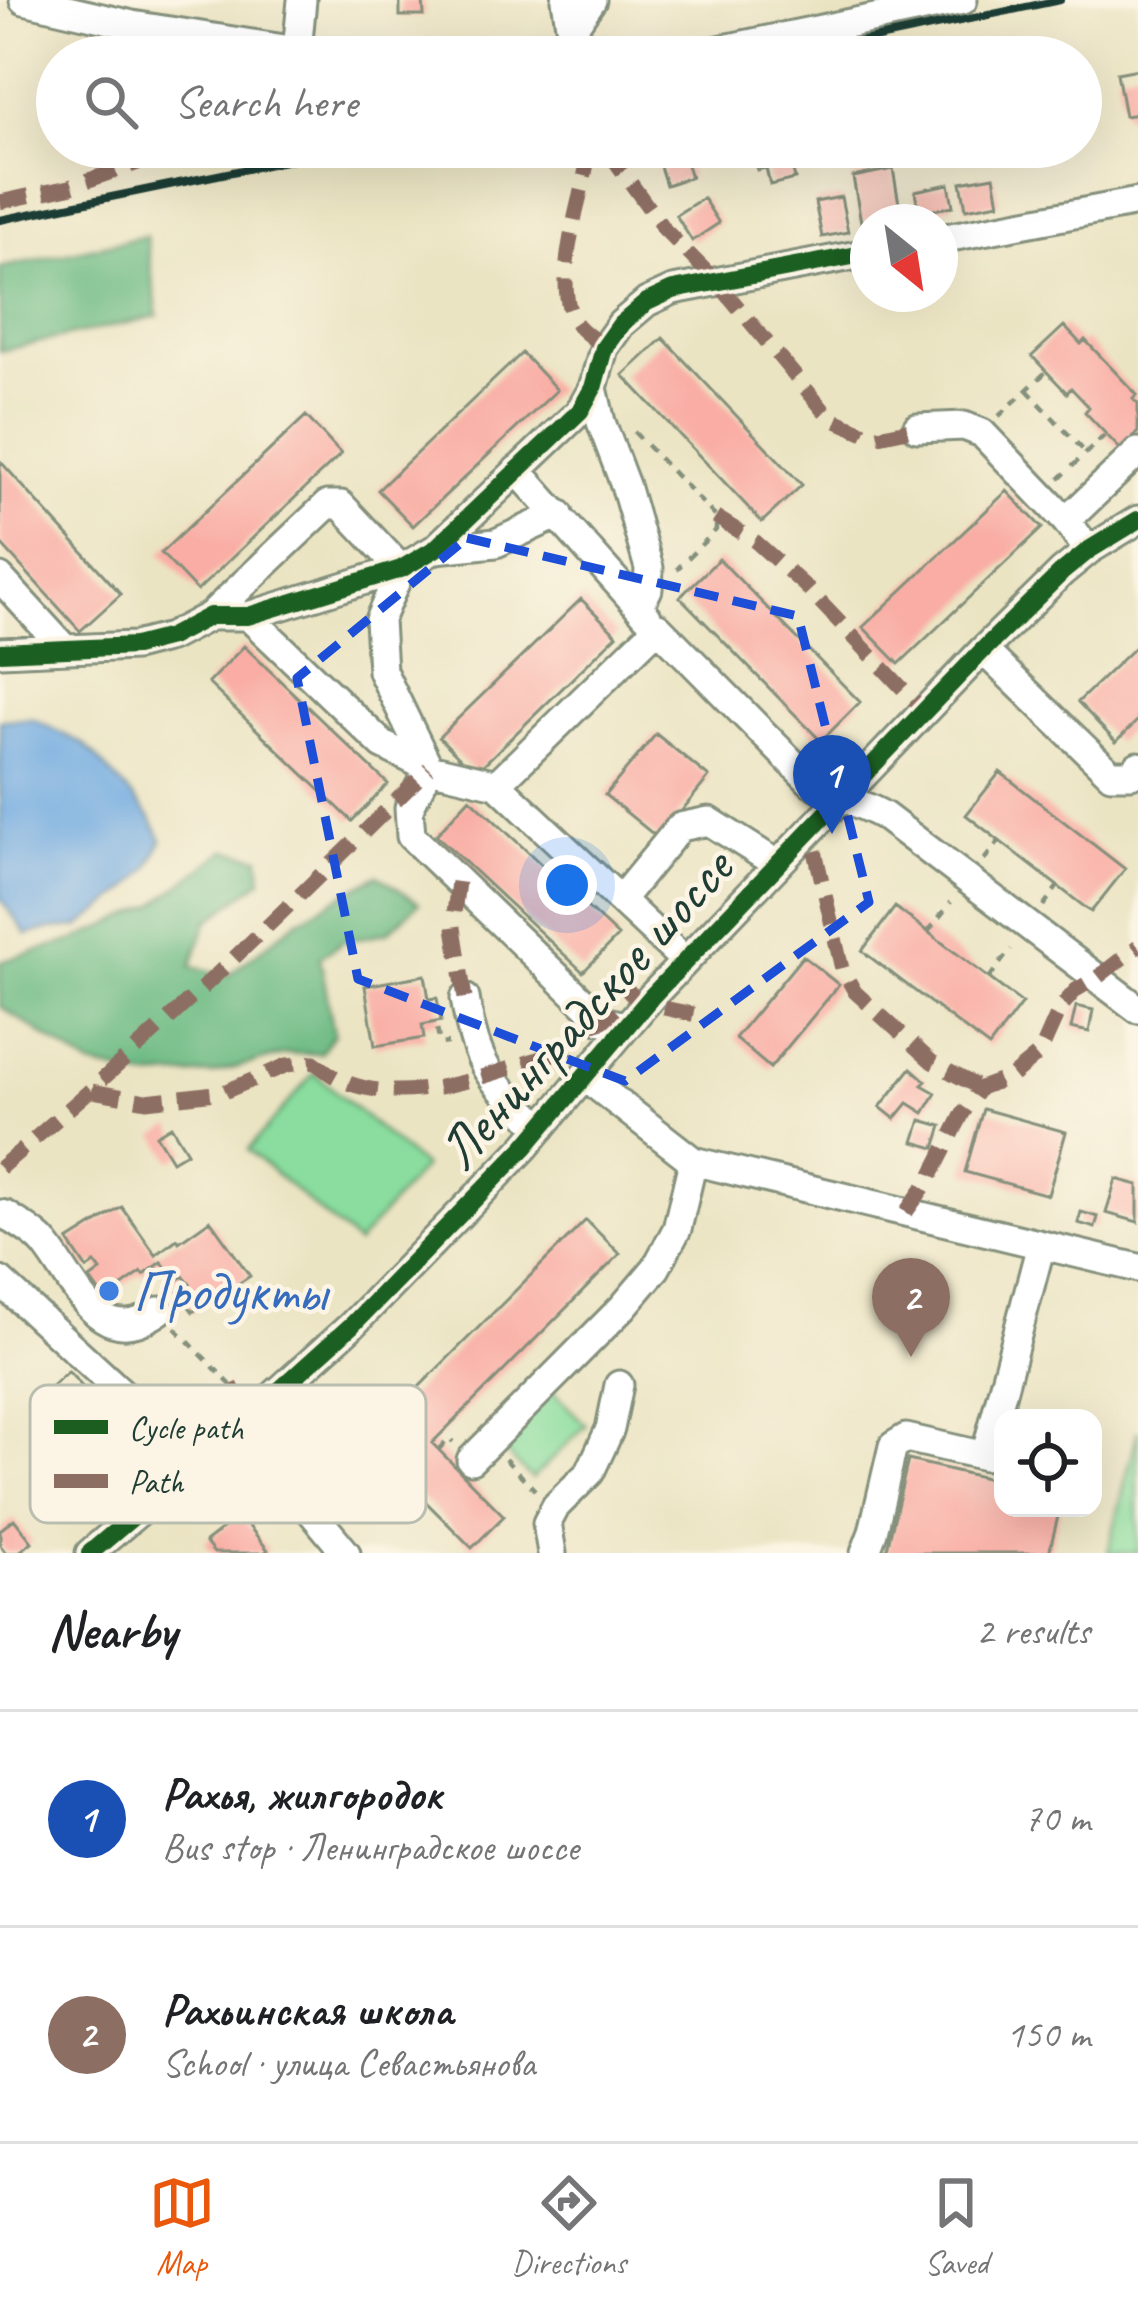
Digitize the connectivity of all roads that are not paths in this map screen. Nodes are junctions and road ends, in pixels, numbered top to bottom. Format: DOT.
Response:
graph roads {
  1 [pos="24,0"];
  2 [pos="302,0"];
  3 [pos="566,0"];
  4 [pos="592,0"];
  5 [pos="963,0"];
  6 [pos="202,36"];
  7 [pos="298,36"];
  8 [pos="571,36"];
  9 [pos="576,36"];
  10 [pos="787,36"];
  11 [pos="1138,202"];
  12 [pos="958,236"];
  13 [pos="850,256"];
  14 [pos="593,388"];
  15 [pos="917,428"];
  16 [pos="1138,452"];
  17 [pos="517,470"];
  18 [pos="559,514"];
  19 [pos="1066,520"];
  20 [pos="1138,520"];
  21 [pos="435,549"];
  22 [pos="1089,550"];
  23 [pos="401,569"];
  24 [pos="0,578"];
  25 [pos="210,616"];
  26 [pos="248,616"];
  27 [pos="648,617"];
  28 [pos="65,649"];
  29 [pos="983,650"];
  30 [pos="0,652"];
  31 [pos="1138,766"];
  32 [pos="429,768"];
  33 [pos="497,784"];
  34 [pos="841,797"];
  35 [pos="777,864"];
  36 [pos="620,900"];
  37 [pos="686,961"];
  38 [pos="465,998"];
  39 [pos="1138,1009"];
  40 [pos="626,1026"];
  41 [pos="584,1076"];
  42 [pos="542,1127"];
  43 [pos="693,1161"];
  44 [pos="0,1214"];
  45 [pos="1041,1245"];
  46 [pos="1138,1268"];
  47 [pos="0,1281"];
  48 [pos="159,1311"];
  49 [pos="113,1385"];
  50 [pos="285,1385"];
  51 [pos="619,1385"];
  52 [pos="479,1451"];
  53 [pos="125,1523"];
  54 [pos="321,1523"];
  55 [pos="90,1553"];
  56 [pos="346,1553"];
  57 [pos="552,1553"];
  58 [pos="865,1553"];
  1 -- 6 [label="street"];
  2 -- 7 [label="street"];
  3 -- 8 [label="street"];
  4 -- 9 [label="street"];
  5 -- 10 [label="street"];
  11 -- 12 [label="street"];
  13 -- 14 [label="street"];
  14 -- 17 [label="street"];
  14 -- 27 [label="street"];
  15 -- 19 [label="street"];
  16 -- 19 [label="street"];
  17 -- 18 [label="street"];
  17 -- 21 [label="street"];
  18 -- 21 [label="street"];
  18 -- 27 [label="street"];
  19 -- 22 [label="street"];
  20 -- 22 [label="street, Ленинградское шоссе"];
  21 -- 23 [label="street"];
  22 -- 29 [label="street, Ленинградское шоссе"];
  23 -- 25 [label="street"];
  23 -- 26 [label="street"];
  23 -- 32 [label="street"];
  24 -- 28 [label="street"];
  25 -- 26 [label="street"];
  25 -- 28 [label="street"];
  26 -- 32 [label="street"];
  27 -- 33 [label="street"];
  27 -- 34 [label="street"];
  28 -- 30 [label="street"];
  29 -- 31 [label="street"];
  29 -- 34 [label="street, Ленинградское шоссе"];
  32 -- 33 [label="street"];
  32 -- 40 [label="street"];
  33 -- 36 [label="street"];
  34 -- 35 [label="street, Ленинградское шоссе"];
  34 -- 39 [label="street"];
  35 -- 36 [label="street"];
  35 -- 37 [label="street, Ленинградское шоссе"];
  36 -- 37 [label="street"];
  37 -- 40 [label="street, Ленинградское шоссе"];
  38 -- 42 [label="street"];
  40 -- 41 [label="street, Ленинградское шоссе"];
  41 -- 42 [label="street, Ленинградское шоссе"];
  41 -- 43 [label="street"];
  42 -- 50 [label="street, Ленинградское шоссе"];
  43 -- 45 [label="street"];
  43 -- 52 [label="street"];
  44 -- 48 [label="street"];
  45 -- 46 [label="street"];
  45 -- 58 [label="street"];
  47 -- 49 [label="street"];
  51 -- 57 [label="street"];
  53 -- 55 [label="street, Ленинградское шоссе"];
  54 -- 56 [label="street"];
}
